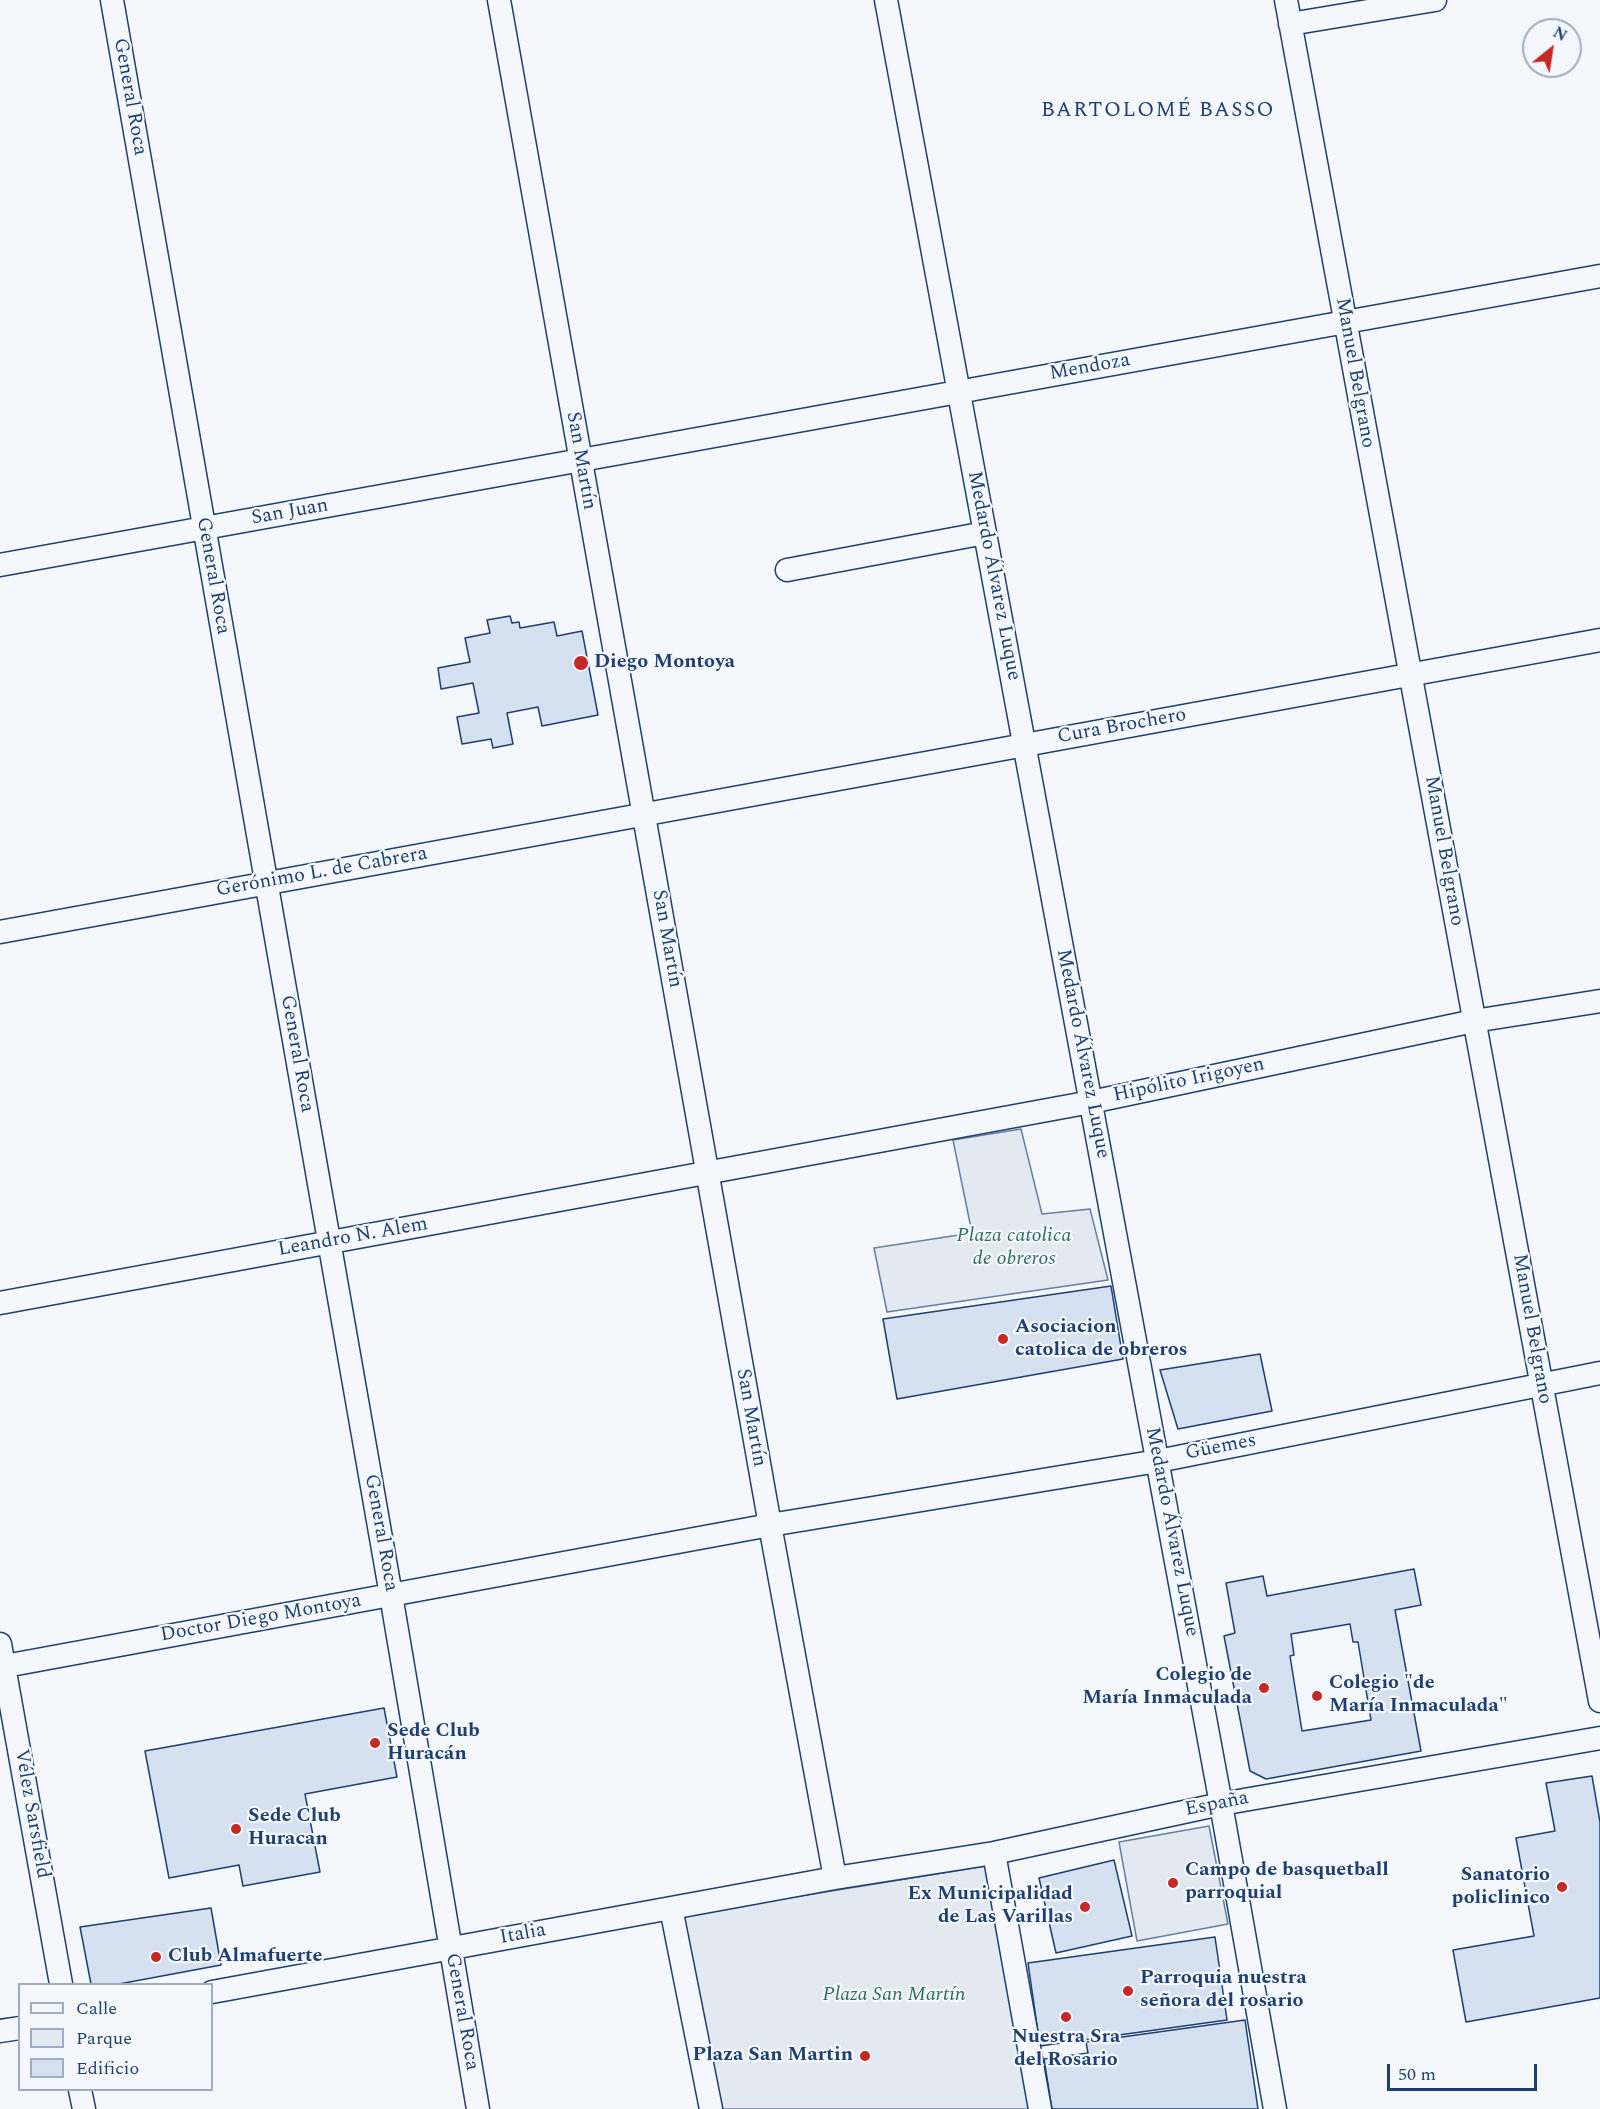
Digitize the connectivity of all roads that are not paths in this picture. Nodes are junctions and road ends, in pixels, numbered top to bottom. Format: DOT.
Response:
graph roads {
  1 [pos="112,0"];
  2 [pos="499,0"];
  3 [pos="886,0"];
  4 [pos="1286,0"];
  5 [pos="1435,0"];
  6 [pos="1290,24"];
  7 [pos="1600,276"];
  8 [pos="1345,322"];
  9 [pos="959,392"];
  10 [pos="580,460"];
  11 [pos="204,529"];
  12 [pos="985,533"];
  13 [pos="0,565"];
  14 [pos="787,570"];
  15 [pos="1600,640"];
  16 [pos="1410,674"];
  17 [pos="1024,745"];
  18 [pos="643,814"];
  19 [pos="266,883"];
  20 [pos="0,932"];
  21 [pos="1600,1001"];
  22 [pos="1474,1021"];
  23 [pos="1091,1102"];
  24 [pos="707,1173"];
  25 [pos="329,1242"];
  26 [pos="0,1303"];
  27 [pos="1600,1373"];
  28 [pos="1541,1384"];
  29 [pos="1158,1461"];
  30 [pos="770,1525"];
  31 [pos="391,1595"];
  32 [pos="1,1659"];
  33 [pos="1600,1701"];
  34 [pos="1600,1737"];
  35 [pos="1221,1804"];
  36 [pos="994,1853"];
  37 [pos="836,1878"];
  38 [pos="671,1908"];
  39 [pos="450,1949"];
  40 [pos="61,1983"];
  41 [pos="213,1992"];
  42 [pos="18,2028"];
  43 [pos="0,2031"];
  44 [pos="80,2091"];
  45 [pos="84,2109"];
  46 [pos="478,2109"];
  47 [pos="711,2109"];
  48 [pos="1040,2109"];
  49 [pos="1275,2109"];
  1 -- 11 [label="street, General Roca"];
  2 -- 10 [label="street, San Martín"];
  3 -- 9 [label="street, Medardo Álvarez Luque"];
  4 -- 6 [label="street, Manuel Belgrano"];
  5 -- 6 [label="street"];
  6 -- 8 [label="street, Manuel Belgrano"];
  7 -- 8 [label="street, Mendoza"];
  8 -- 9 [label="street, Mendoza"];
  8 -- 16 [label="street, Manuel Belgrano"];
  9 -- 10 [label="street, Mendoza"];
  9 -- 12 [label="street, Medardo Álvarez Luque"];
  10 -- 11 [label="street, San Juan"];
  10 -- 18 [label="street, San Martín"];
  11 -- 13 [label="street, San Juan"];
  11 -- 19 [label="street, General Roca"];
  12 -- 14 [label="street"];
  12 -- 17 [label="street, Medardo Álvarez Luque"];
  15 -- 16 [label="street, Cura Brochero"];
  16 -- 17 [label="street, Cura Brochero"];
  16 -- 22 [label="street, Manuel Belgrano"];
  17 -- 18 [label="street, Cura Brochero"];
  17 -- 23 [label="street, Medardo Álvarez Luque"];
  18 -- 19 [label="street, Gerónimo L. de Cabrera"];
  18 -- 24 [label="street, San Martín"];
  19 -- 20 [label="street, Gerónimo L. de Cabrera"];
  19 -- 25 [label="street, General Roca"];
  21 -- 22 [label="street, Hipólito Irigoyen"];
  22 -- 23 [label="street, Hipólito Irigoyen"];
  22 -- 28 [label="street, Manuel Belgrano"];
  23 -- 24 [label="street, Hipólito Irigoyen"];
  23 -- 29 [label="street, Medardo Álvarez Luque"];
  24 -- 25 [label="street, Leandro N. Alem"];
  24 -- 30 [label="street, San Martín"];
  25 -- 26 [label="street, Leandro N. Alem"];
  25 -- 31 [label="street, General Roca"];
  27 -- 28 [label="street, Güemes"];
  28 -- 29 [label="street, Güemes"];
  28 -- 33 [label="street, Manuel Belgrano"];
  29 -- 30 [label="street, Güemes"];
  29 -- 35 [label="street, Medardo Álvarez Luque"];
  30 -- 31 [label="street, Doctor Diego Montoya"];
  30 -- 37 [label="street, San Martín"];
  31 -- 32 [label="street, Doctor Diego Montoya"];
  31 -- 39 [label="street, General Roca"];
  32 -- 40 [label="street, Vélez Sarsfield"];
  34 -- 35 [label="street, España"];
  35 -- 36 [label="street, España"];
  35 -- 49 [label="street, Medardo Álvarez Luque"];
  36 -- 37 [label="street, España"];
  36 -- 48 [label="street"];
  37 -- 38 [label="street, Italia"];
  38 -- 39 [label="street, Italia"];
  38 -- 47 [label="street"];
  39 -- 41 [label="street, Italia"];
  39 -- 46 [label="street, General Roca"];
  42 -- 43 [label="street"];
  44 -- 45 [label="street"];
}
